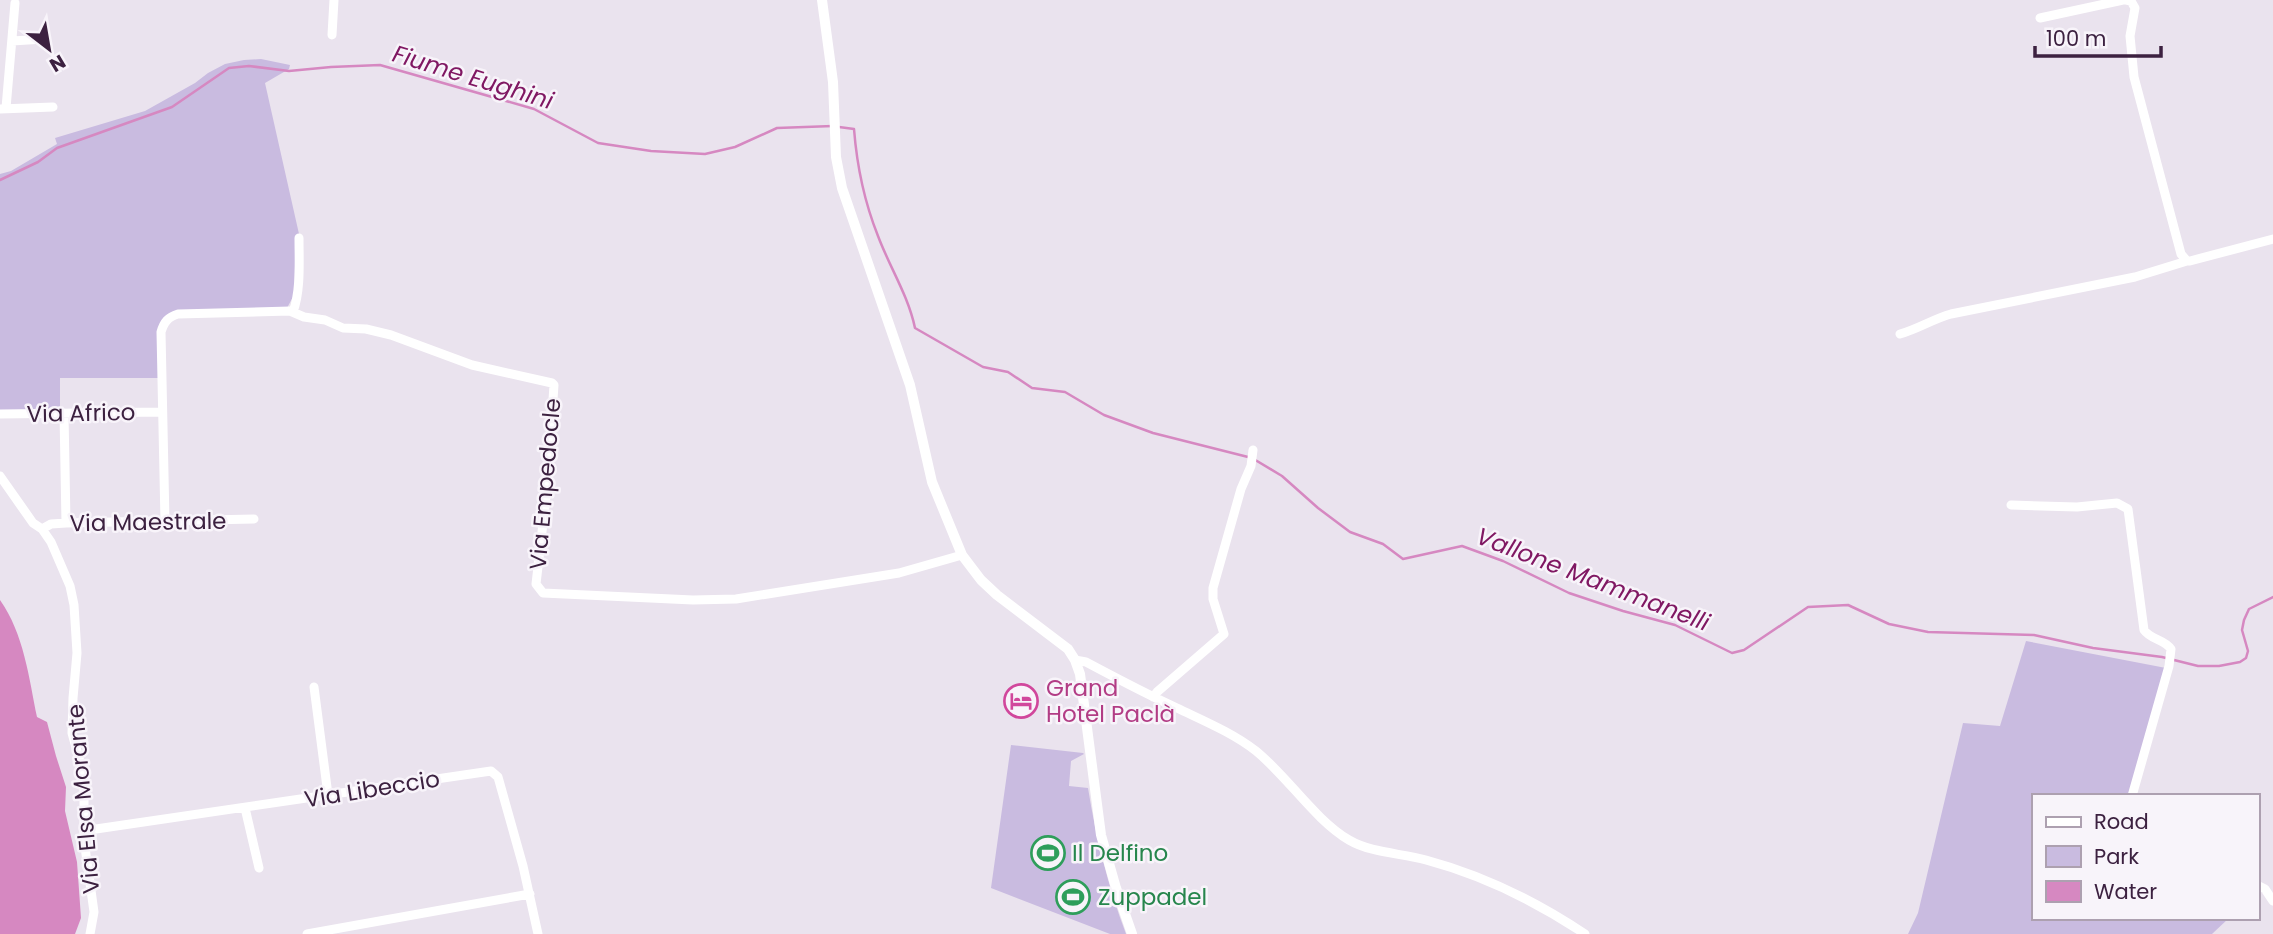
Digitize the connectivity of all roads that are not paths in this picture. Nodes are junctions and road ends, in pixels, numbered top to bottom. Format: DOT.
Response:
graph roads {
  1 [pos="334,0"];
  2 [pos="821,0"];
  3 [pos="2125,0"];
  4 [pos="15,3"];
  5 [pos="2039,18"];
  6 [pos="332,35"];
  7 [pos="44,39"];
  8 [pos="12,41"];
  9 [pos="52,107"];
  10 [pos="3,108"];
  11 [pos="299,238"];
  12 [pos="2273,239"];
  13 [pos="2187,261"];
  14 [pos="293,312"];
  15 [pos="1900,334"];
  16 [pos="162,412"];
  17 [pos="64,413"];
  18 [pos="0,414"];
  19 [pos="1253,450"];
  20 [pos="0,476"];
  21 [pos="2011,505"];
  22 [pos="254,519"];
  23 [pos="165,522"];
  24 [pos="66,523"];
  25 [pos="43,529"];
  26 [pos="962,555"];
  27 [pos="1075,660"];
  28 [pos="314,687"];
  29 [pos="1153,697"];
  30 [pos="2133,794"];
  31 [pos="328,795"];
  32 [pos="246,808"];
  33 [pos="84,827"];
  34 [pos="259,868"];
  35 [pos="2259,886"];
  36 [pos="530,894"];
  37 [pos="2273,901"];
  38 [pos="90,934"];
  39 [pos="307,934"];
  40 [pos="538,934"];
  41 [pos="1132,934"];
  42 [pos="1585,934"];
  1 -- 6 [label="street"];
  2 -- 26 [label="street"];
  3 -- 5 [label="street"];
  3 -- 13 [label="street"];
  4 -- 8 [label="street"];
  7 -- 8 [label="street"];
  8 -- 10 [label="street"];
  9 -- 10 [label="street"];
  11 -- 14 [label="street"];
  12 -- 13 [label="street"];
  13 -- 15 [label="street"];
  14 -- 16 [label="street, Via Empedocle"];
  14 -- 26 [label="street, Via Empedocle"];
  16 -- 17 [label="street, Via Africo"];
  16 -- 23 [label="street, Via Empedocle"];
  17 -- 18 [label="street, Via Africo"];
  17 -- 24 [label="street"];
  19 -- 29 [label="street"];
  20 -- 25 [label="street, Via Elsa Morante"];
  21 -- 30 [label="street"];
  22 -- 23 [label="street, Via Maestrale"];
  23 -- 24 [label="street, Via Maestrale"];
  24 -- 25 [label="street, Via Maestrale"];
  25 -- 33 [label="street, Via Elsa Morante"];
  26 -- 27 [label="street"];
  27 -- 29 [label="street"];
  27 -- 41 [label="street"];
  28 -- 31 [label="street"];
  29 -- 42 [label="street"];
  31 -- 32 [label="street, Via Libeccio"];
  31 -- 36 [label="street, Via Libeccio"];
  32 -- 33 [label="street, Via Libeccio"];
  32 -- 34 [label="street"];
  33 -- 38 [label="street, Via Elsa Morante"];
  35 -- 37 [label="street"];
  36 -- 39 [label="street"];
  36 -- 40 [label="street, Via Libeccio"];
}
